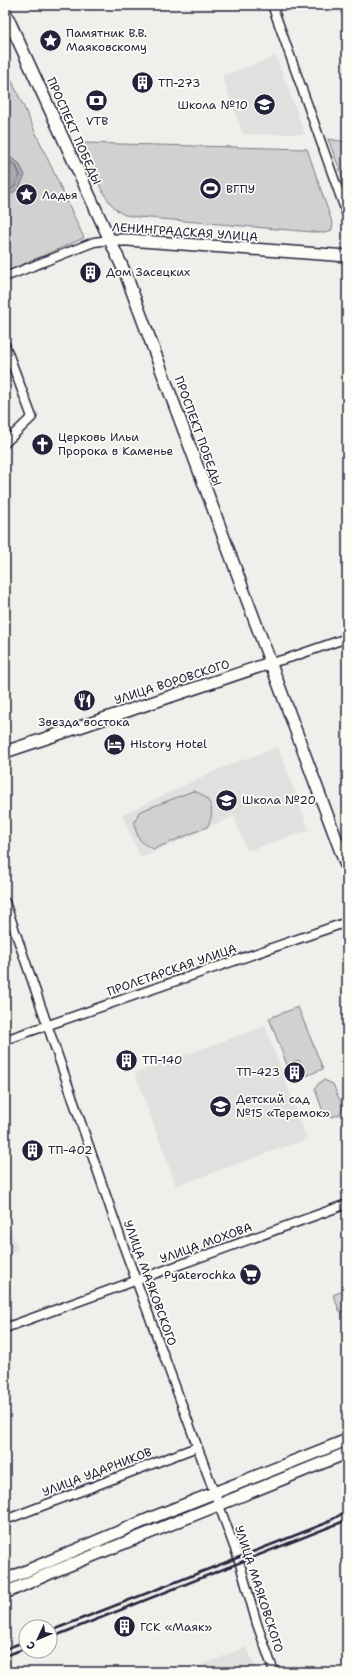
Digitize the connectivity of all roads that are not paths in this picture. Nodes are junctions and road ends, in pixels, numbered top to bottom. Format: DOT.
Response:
graph roads {
  1 [pos="272,5"];
  2 [pos="5,12"];
  3 [pos="347,215"];
  4 [pos="110,240"];
  5 [pos="347,256"];
  6 [pos="5,277"];
  7 [pos="5,345"];
  8 [pos="5,443"];
  9 [pos="347,638"];
  10 [pos="270,663"];
  11 [pos="5,752"];
  12 [pos="347,868"];
  13 [pos="5,902"];
  14 [pos="347,922"];
  15 [pos="47,1026"];
  16 [pos="5,1040"];
  17 [pos="347,1204"];
  18 [pos="136,1281"];
  19 [pos="5,1328"];
  20 [pos="347,1440"];
  21 [pos="197,1447"];
  22 [pos="347,1453"];
  23 [pos="214,1493"];
  24 [pos="219,1504"];
  25 [pos="5,1520"];
  26 [pos="5,1580"];
  27 [pos="5,1593"];
  28 [pos="274,1672"];
  1 -- 3 [label="street"];
  2 -- 4 [label="main road, ПРОСПЕКТ ПОБЕДЫ"];
  4 -- 5 [label="main road, ЛЕНИНГРАДСКАЯ УЛИЦА"];
  4 -- 6 [label="street, ЛЕНИНГРАДСКАЯ УЛИЦА"];
  4 -- 10 [label="main road, ПРОСПЕКТ ПОБЕДЫ"];
  7 -- 8 [label="street"];
  9 -- 10 [label="street, УЛИЦА ВОРОВСКОГО"];
  10 -- 11 [label="main road, УЛИЦА ВОРОВСКОГО"];
  10 -- 12 [label="main road, ПРОСПЕКТ ПОБЕДЫ"];
  13 -- 15 [label="street, УЛИЦА МАЯКОВСКОГО"];
  14 -- 15 [label="street, ПРОЛЕТАРСКАЯ УЛИЦА"];
  15 -- 16 [label="street, ПРОЛЕТАРСКАЯ УЛИЦА"];
  15 -- 18 [label="street, УЛИЦА МАЯКОВСКОГО"];
  17 -- 18 [label="street, УЛИЦА МОХОВА"];
  18 -- 19 [label="street, УЛИЦА МОХОВА"];
  18 -- 21 [label="street, УЛИЦА МАЯКОВСКОГО"];
  20 -- 23 [label="main road"];
  21 -- 23 [label="street, УЛИЦА МАЯКОВСКОГО"];
  21 -- 25 [label="street, УЛИЦА УДАРНИКОВ"];
  22 -- 24 [label="main road"];
  23 -- 24 [label="street, УЛИЦА МАЯКОВСКОГО"];
  23 -- 26 [label="main road"];
  24 -- 27 [label="main road"];
  24 -- 28 [label="street, УЛИЦА МАЯКОВСКОГО"];
}
